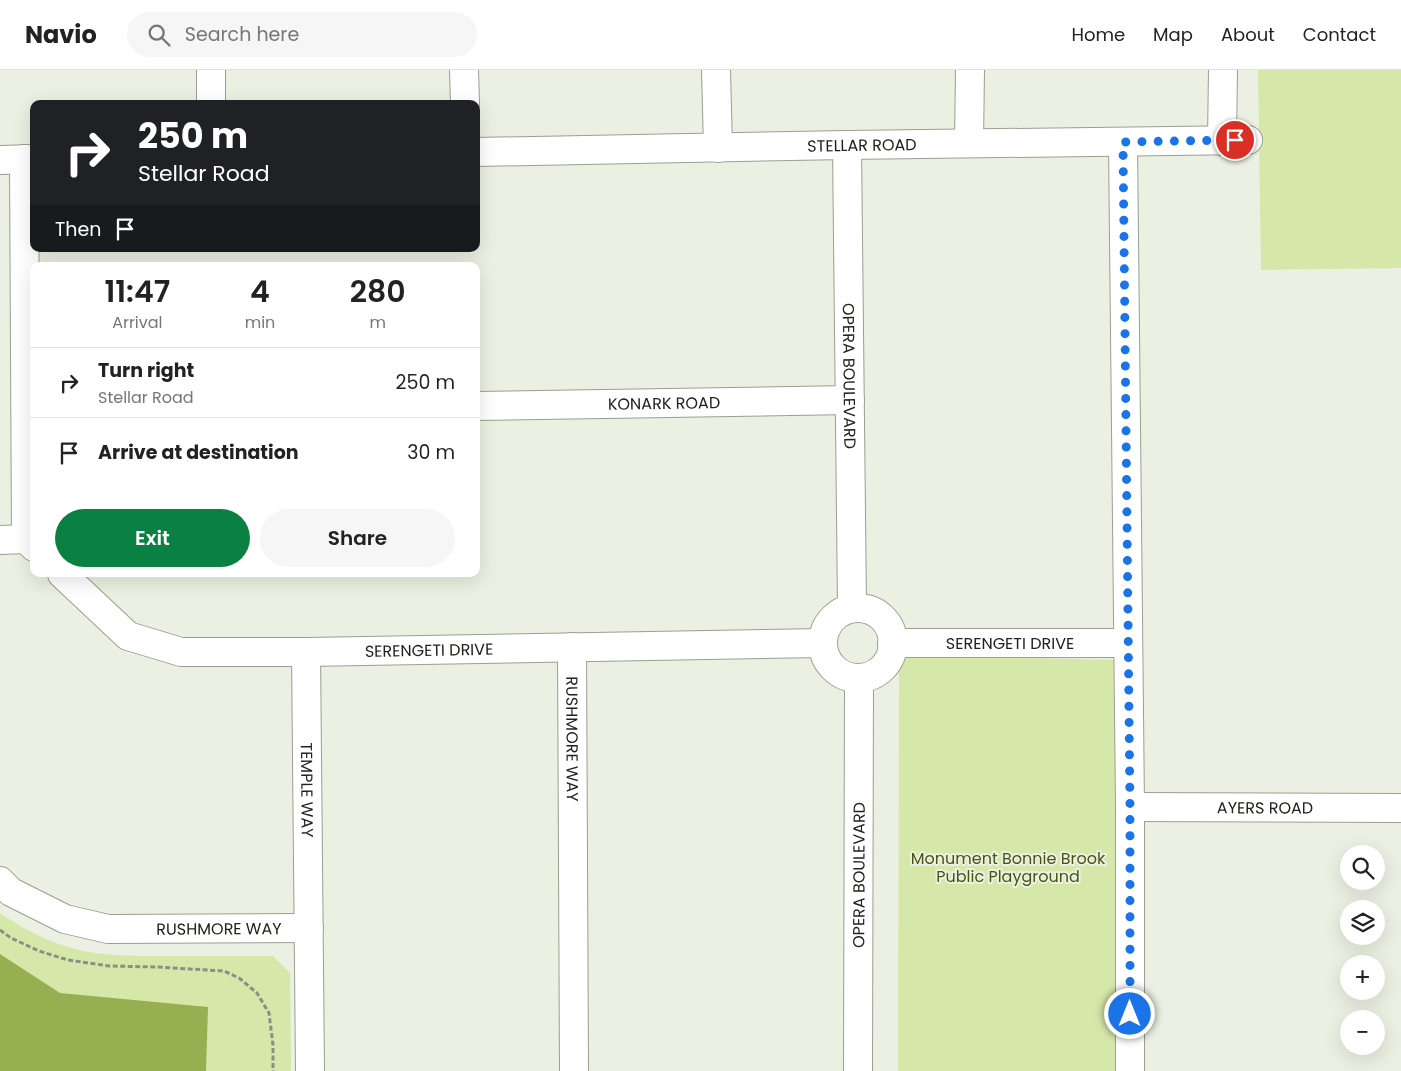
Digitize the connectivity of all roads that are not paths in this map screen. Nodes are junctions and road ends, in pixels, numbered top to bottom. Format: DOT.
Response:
graph roads {
  1 [pos="211,70"];
  2 [pos="464,70"];
  3 [pos="716,70"];
  4 [pos="970,70"];
  5 [pos="1223,70"];
  6 [pos="211,100"];
  7 [pos="465,100"];
  8 [pos="1123,142"];
  9 [pos="969,143"];
  10 [pos="848,145"];
  11 [pos="718,148"];
  12 [pos="480,152"];
  13 [pos="19,159"];
  14 [pos="850,400"];
  15 [pos="480,406"];
  16 [pos="29,412"];
  17 [pos="20,542"];
  18 [pos="65,577"];
  19 [pos="852,608"];
  20 [pos="892,643"];
  21 [pos="1128,643"];
  22 [pos="823,644"];
  23 [pos="572,648"];
  24 [pos="306,652"];
  25 [pos="859,679"];
  26 [pos="1130,807"];
  27 [pos="1401,808"];
  28 [pos="0,881"];
  29 [pos="309,928"];
  30 [pos="310,1071"];
  31 [pos="574,1071"];
  32 [pos="858,1071"];
  33 [pos="1130,1071"];
  1 -- 6 [label="street"];
  2 -- 7 [label="street"];
  3 -- 11 [label="street"];
  4 -- 9 [label="street"];
  5 -- 8 [label="street, STELLAR ROAD"];
  8 -- 9 [label="street, STELLAR ROAD"];
  8 -- 21 [label="street"];
  9 -- 10 [label="street, STELLAR ROAD"];
  10 -- 11 [label="street, STELLAR ROAD"];
  10 -- 14 [label="street, OPERA BOULEVARD"];
  11 -- 12 [label="street, STELLAR ROAD"];
  13 -- 16 [label="street"];
  14 -- 15 [label="street, KONARK ROAD"];
  14 -- 19 [label="street, OPERA BOULEVARD"];
  16 -- 17 [label="street"];
  18 -- 24 [label="street, SERENGETI DRIVE"];
  19 -- 20 [label="street"];
  19 -- 22 [label="street"];
  20 -- 21 [label="street, SERENGETI DRIVE"];
  20 -- 25 [label="street"];
  21 -- 26 [label="street"];
  22 -- 23 [label="street, SERENGETI DRIVE"];
  22 -- 25 [label="street"];
  23 -- 24 [label="street, SERENGETI DRIVE"];
  23 -- 31 [label="street, RUSHMORE WAY"];
  24 -- 29 [label="street, TEMPLE WAY"];
  25 -- 32 [label="street, OPERA BOULEVARD"];
  26 -- 27 [label="street, AYERS ROAD"];
  26 -- 33 [label="street"];
  28 -- 29 [label="street, RUSHMORE WAY"];
  29 -- 30 [label="street"];
}
